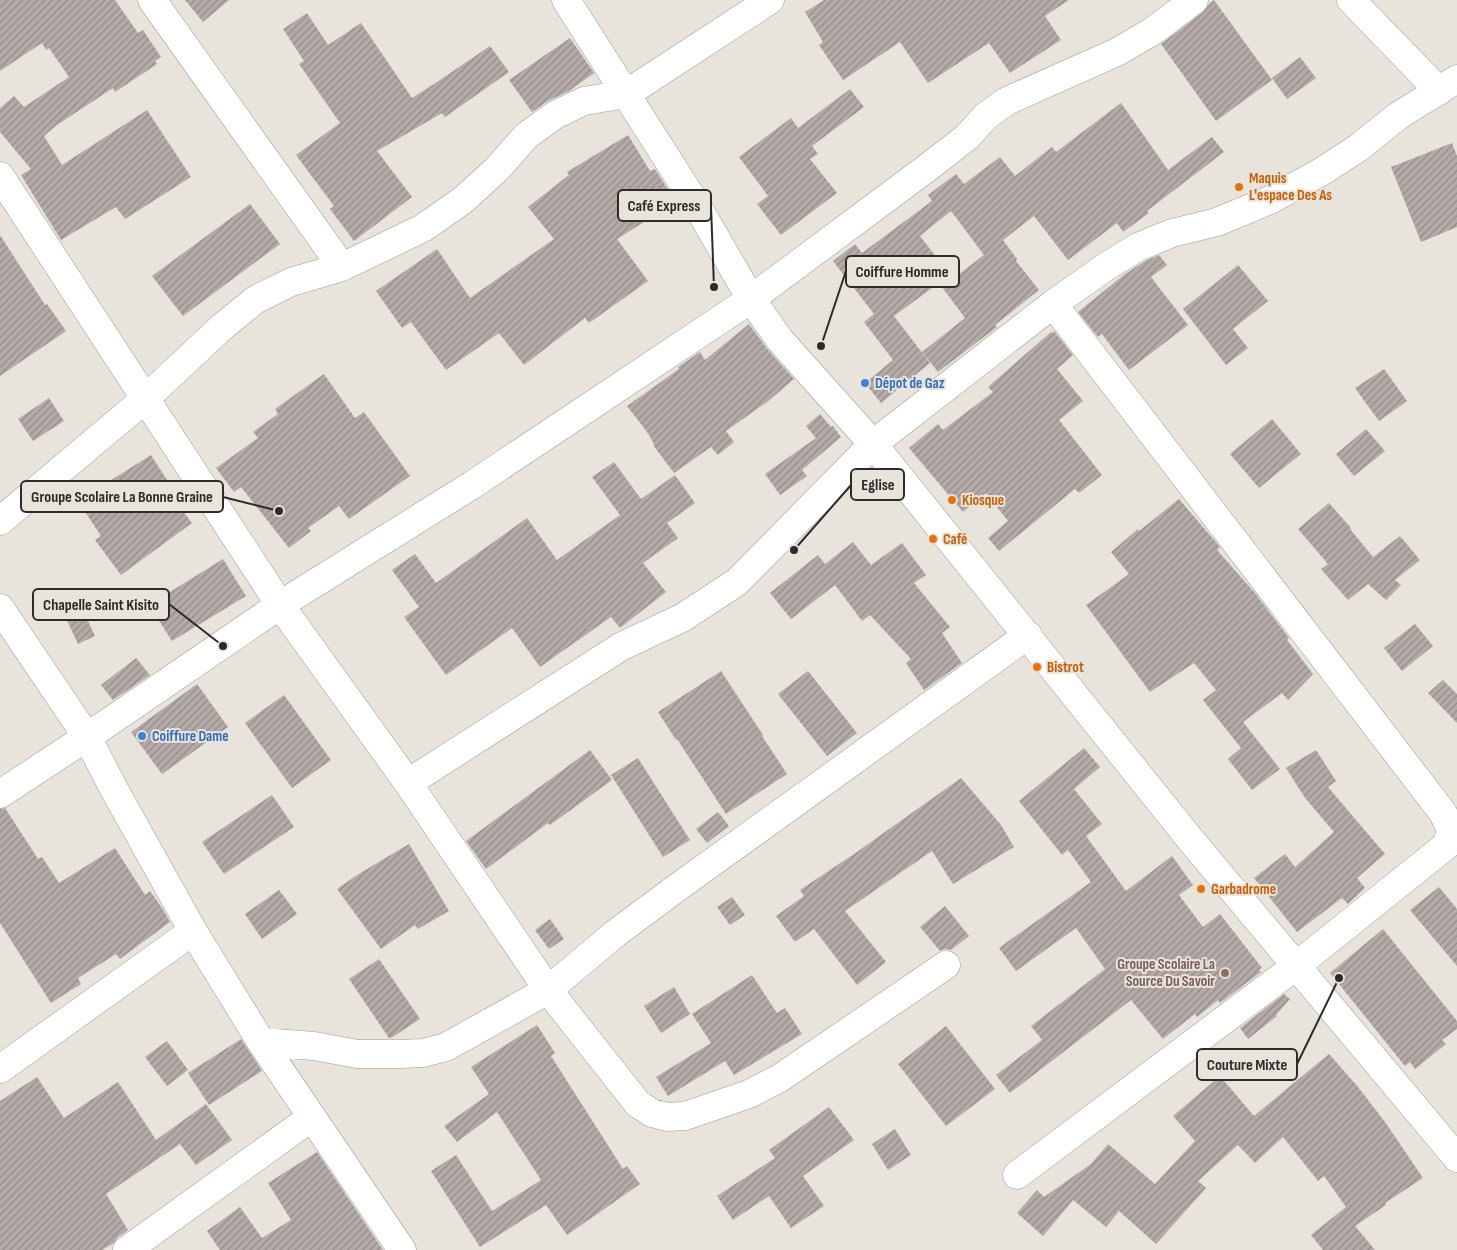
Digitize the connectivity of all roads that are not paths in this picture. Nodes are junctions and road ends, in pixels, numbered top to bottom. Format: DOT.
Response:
graph roads {
  1 [pos="152,0"];
  2 [pos="566,0"];
  3 [pos="770,0"];
  4 [pos="1194,0"];
  5 [pos="1351,0"];
  6 [pos="1448,85"];
  7 [pos="626,94"];
  8 [pos="0,176"];
  9 [pos="342,267"];
  10 [pos="751,299"];
  11 [pos="1052,304"];
  12 [pos="145,399"];
  13 [pos="873,444"];
  14 [pos="0,521"];
  15 [pos="280,605"];
  16 [pos="0,608"];
  17 [pos="1028,635"];
  18 [pos="87,737"];
  19 [pos="408,783"];
  20 [pos="0,794"];
  21 [pos="193,931"];
  22 [pos="946,965"];
  23 [pos="1296,966"];
  24 [pos="548,990"];
  25 [pos="261,1042"];
  26 [pos="0,1069"];
  27 [pos="312,1117"];
  28 [pos="1457,1158"];
  29 [pos="1018,1175"];
  30 [pos="127,1250"];
  31 [pos="402,1250"];
  1 -- 9 [label="street"];
  2 -- 7 [label="street"];
  3 -- 7 [label="street"];
  4 -- 10 [label="street"];
  5 -- 6 [label="street"];
  6 -- 11 [label="street"];
  7 -- 9 [label="street"];
  7 -- 10 [label="street"];
  8 -- 12 [label="street"];
  9 -- 12 [label="street"];
  10 -- 13 [label="street"];
  10 -- 15 [label="street"];
  11 -- 13 [label="street"];
  11 -- 23 [label="street"];
  12 -- 14 [label="street"];
  12 -- 15 [label="street"];
  13 -- 17 [label="street"];
  13 -- 19 [label="street"];
  15 -- 18 [label="street"];
  15 -- 19 [label="street"];
  16 -- 18 [label="street"];
  17 -- 23 [label="street"];
  17 -- 24 [label="street"];
  18 -- 20 [label="street"];
  18 -- 21 [label="street"];
  19 -- 24 [label="street"];
  21 -- 25 [label="street"];
  21 -- 26 [label="street"];
  22 -- 24 [label="street"];
  23 -- 28 [label="street"];
  23 -- 29 [label="street"];
  24 -- 25 [label="street"];
  25 -- 27 [label="street"];
  27 -- 30 [label="street"];
  27 -- 31 [label="street"];
}
